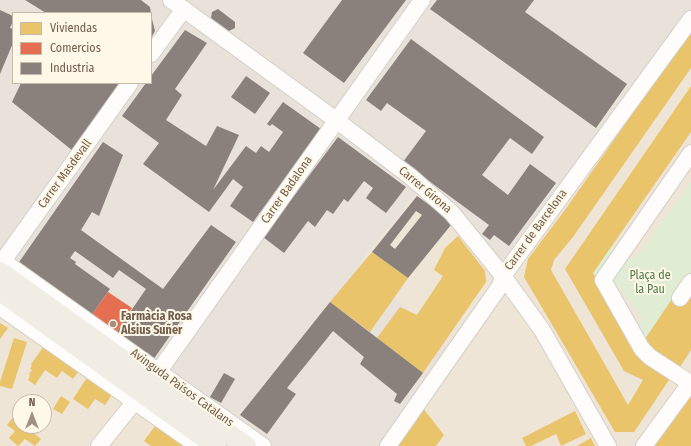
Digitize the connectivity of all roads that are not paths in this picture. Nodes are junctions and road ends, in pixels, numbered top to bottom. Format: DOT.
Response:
graph roads {
  1 [pos="422,0"];
  2 [pos="178,4"];
  3 [pos="691,19"];
  4 [pos="152,52"];
  5 [pos="129,84"];
  6 [pos="336,120"];
  7 [pos="691,153"];
  8 [pos="1,266"];
  9 [pos="504,276"];
  10 [pos="691,282"];
  11 [pos="0,291"];
  12 [pos="680,298"];
  13 [pos="0,307"];
  14 [pos="691,382"];
  15 [pos="147,386"];
  16 [pos="99,446"];
  17 [pos="198,446"];
  18 [pos="216,446"];
  19 [pos="246,446"];
  20 [pos="263,446"];
  21 [pos="388,446"];
  22 [pos="608,446"];
  23 [pos="644,446"];
  1 -- 6 [label="street, Carrer Badalona"];
  2 -- 4 [label="street"];
  2 -- 6 [label="street, Carrer Girona"];
  3 -- 9 [label="street, Carrer de Barcelona"];
  5 -- 8 [label="street, Carrer Masdevall"];
  6 -- 9 [label="street, Carrer Girona"];
  6 -- 15 [label="street, Carrer Badalona"];
  7 -- 14 [label="street"];
  8 -- 15 [label="main road, Avinguda Països Catalans"];
  9 -- 21 [label="street, Carrer de Barcelona"];
  9 -- 22 [label="street, Carrer Girona"];
  10 -- 12 [label="street"];
  11 -- 15 [label="main road, Avinguda Països Catalans"];
  13 -- 15 [label="street"];
  14 -- 23 [label="street"];
  15 -- 16 [label="street, Carrer Badalona"];
  15 -- 17 [label="street"];
  15 -- 18 [label="main road, Avinguda Països Catalans"];
  15 -- 19 [label="main road, Avinguda Països Catalans"];
  15 -- 20 [label="street, Avinguda Països Catalans"];
}
